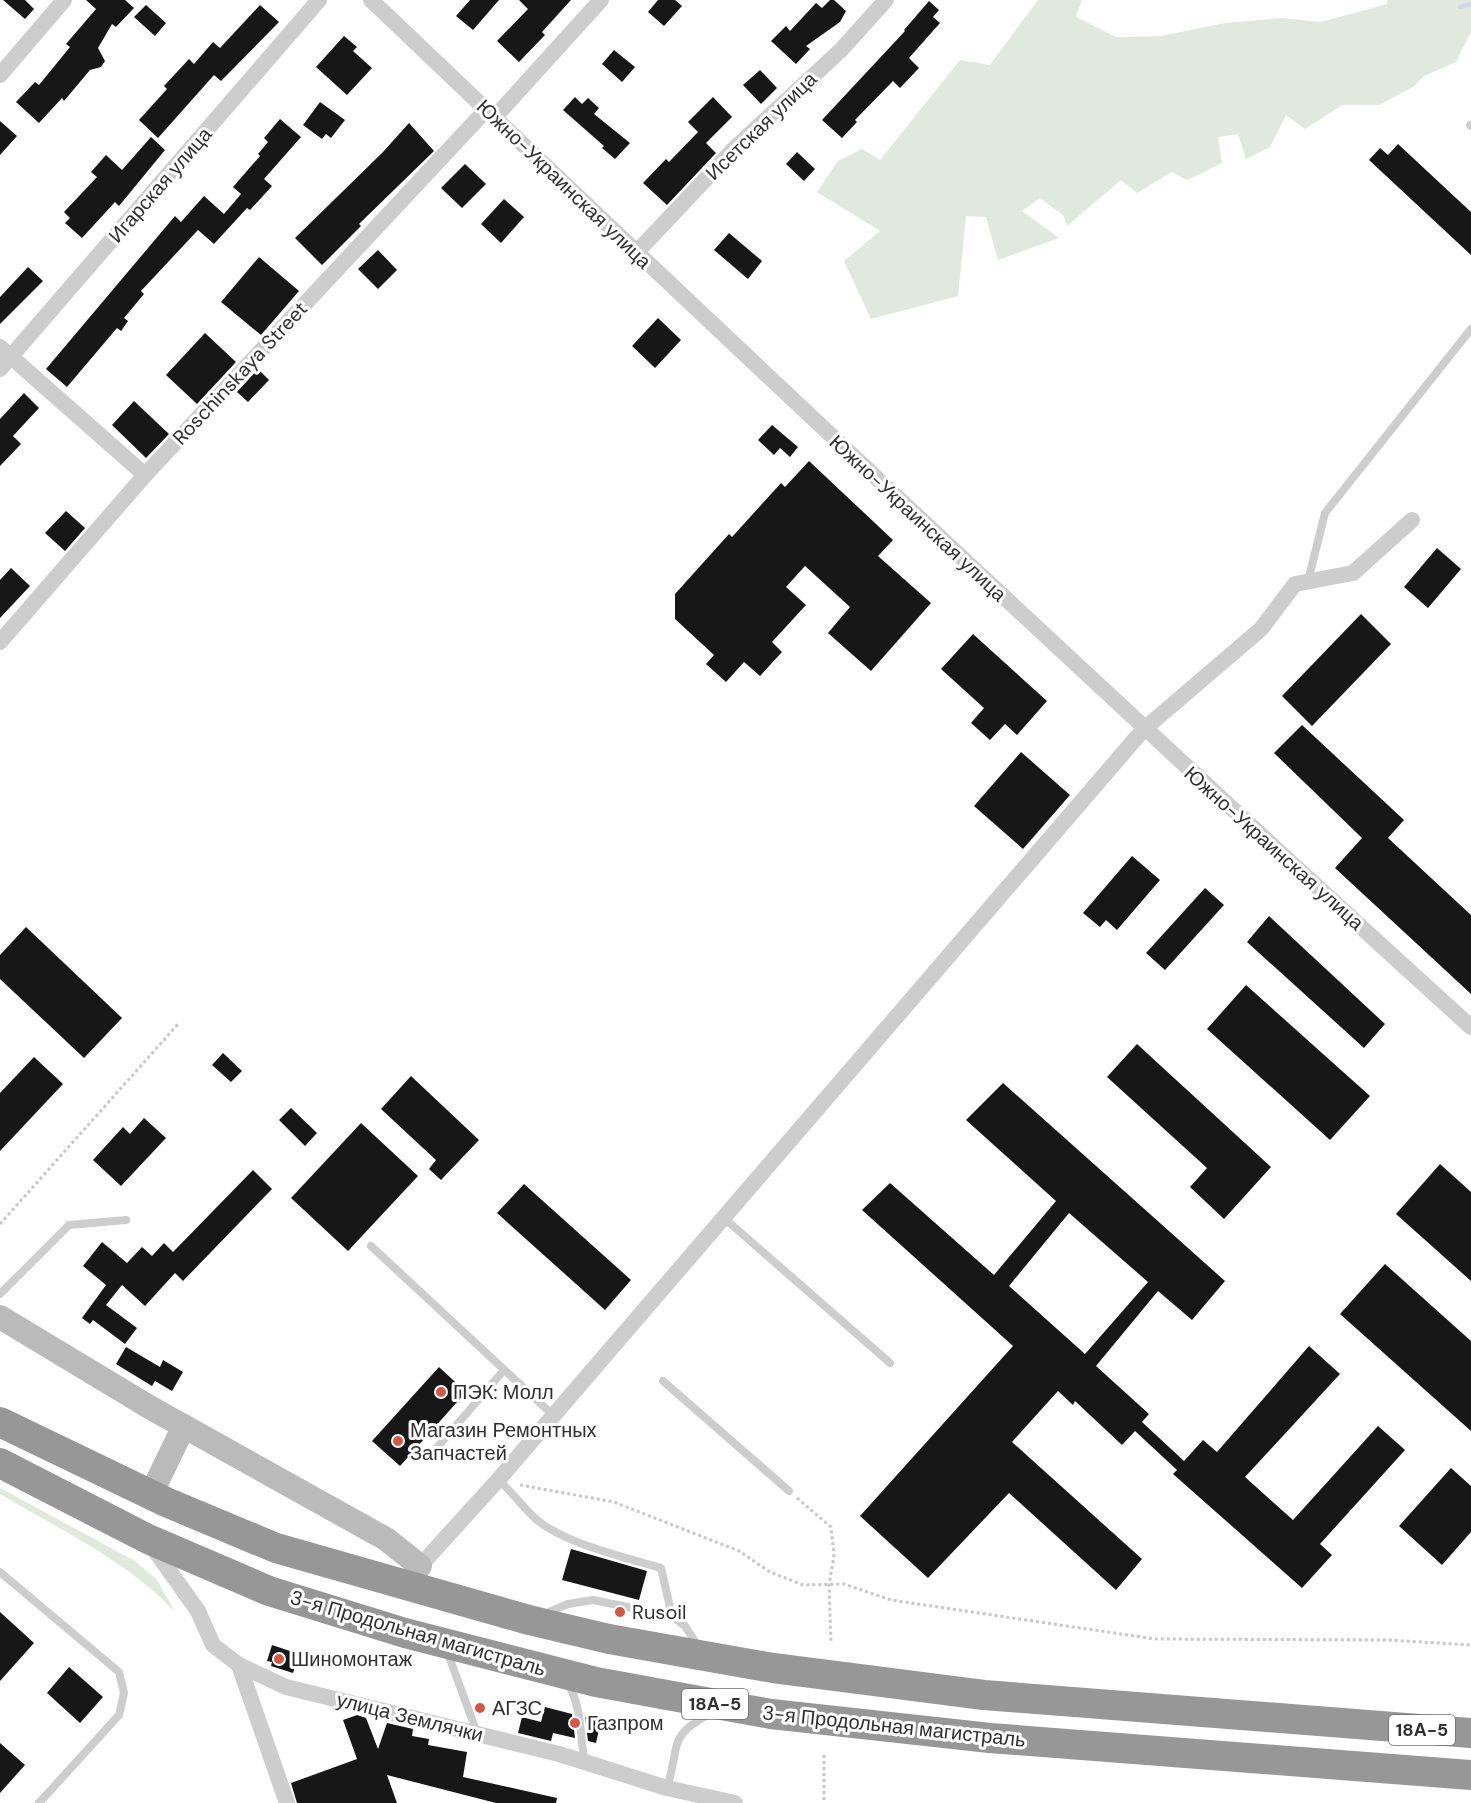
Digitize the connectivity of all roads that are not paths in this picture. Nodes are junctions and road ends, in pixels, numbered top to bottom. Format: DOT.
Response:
graph roads {
  1 [pos="64,0"];
  2 [pos="319,0"];
  3 [pos="371,0"];
  4 [pos="601,0"];
  5 [pos="886,0"];
  6 [pos="0,75"];
  7 [pos="491,113"];
  8 [pos="636,254"];
  9 [pos="1471,329"];
  10 [pos="4,358"];
  11 [pos="144,475"];
  12 [pos="1412,520"];
  13 [pos="1308,581"];
  14 [pos="0,642"];
  15 [pos="1143,730"];
  16 [pos="1471,1028"];
  17 [pos="724,1218"];
  18 [pos="126,1220"];
  19 [pos="371,1246"];
  20 [pos="0,1294"];
  21 [pos="0,1317"];
  22 [pos="890,1363"];
  23 [pos="504,1370"];
  24 [pos="663,1381"];
  25 [pos="554,1416"];
  26 [pos="0,1422"];
  27 [pos="184,1426"];
  28 [pos="429,1457"];
  29 [pos="0,1463"];
  30 [pos="498,1480"];
  31 [pos="789,1491"];
  32 [pos="151,1494"];
  33 [pos="148,1539"];
  34 [pos="420,1566"];
  35 [pos="0,1572"];
  36 [pos="467,1603"];
  37 [pos="672,1616"];
  38 [pos="529,1620"];
  39 [pos="443,1643"];
  40 [pos="704,1656"];
  41 [pos="239,1665"];
  42 [pos="561,1673"];
  43 [pos="724,1705"];
  44 [pos="477,1733"];
  45 [pos="1471,1733"];
  46 [pos="585,1762"];
  47 [pos="1471,1775"];
  48 [pos="667,1788"];
  49 [pos="39,1803"];
  50 [pos="287,1803"];
  51 [pos="735,1803"];
  1 -- 6 [label="street"];
  2 -- 10 [label="street, Игарская улица"];
  3 -- 7 [label="street, Южно-Украинская улица"];
  4 -- 7 [label="street, Roschinskaya Street"];
  5 -- 8 [label="street, Исетская улица"];
  7 -- 8 [label="street, Южно-Украинская улица"];
  7 -- 11 [label="street, Roschinskaya Street"];
  8 -- 15 [label="street, Южно-Украинская улица"];
  9 -- 13 [label="lane"];
  10 -- 11 [label="street"];
  11 -- 14 [label="street, Roschinskaya Street"];
  12 -- 13 [label="street"];
  13 -- 15 [label="street"];
  15 -- 16 [label="street, Южно-Украинская улица"];
  15 -- 17 [label="street"];
  17 -- 22 [label="lane"];
  17 -- 25 [label="street"];
  18 -- 20 [label="lane"];
  19 -- 23 [label="lane"];
  21 -- 27 [label="street"];
  23 -- 25 [label="lane"];
  23 -- 28 [label="lane"];
  24 -- 31 [label="lane"];
  25 -- 30 [label="street"];
  26 -- 32 [label="highway, 3-я Продольная магистраль / 18А-5"];
  27 -- 32 [label="street"];
  27 -- 34 [label="street"];
  29 -- 33 [label="highway, 3-я Продольная магистраль / 18А-5"];
  30 -- 34 [label="street"];
  30 -- 37 [label="lane"];
  32 -- 36 [label="highway, 3-я Продольная магистраль / 18А-5"];
  33 -- 39 [label="highway, 3-я Продольная магистраль / 18А-5"];
  33 -- 41 [label="street, улица Землячки"];
  34 -- 36 [label="highway"];
  35 -- 49 [label="lane"];
  36 -- 38 [label="highway, 3-я Продольная магистраль / 18А-5"];
  37 -- 38 [label="lane"];
  37 -- 40 [label="lane"];
  38 -- 40 [label="highway, 3-я Продольная магистраль / 18А-5"];
  39 -- 42 [label="highway, 3-я Продольная магистраль / 18А-5"];
  39 -- 44 [label="lane"];
  40 -- 45 [label="highway, 3-я Продольная магистраль / 18А-5"];
  41 -- 44 [label="street, улица Землячки"];
  41 -- 50 [label="street"];
  42 -- 43 [label="highway, 3-я Продольная магистраль / 18А-5"];
  42 -- 46 [label="lane"];
  43 -- 47 [label="highway, 3-я Продольная магистраль / 18А-5"];
  43 -- 48 [label="lane"];
  44 -- 46 [label="street, улица Землячки"];
  46 -- 48 [label="street, улица Землячки"];
  48 -- 51 [label="street, улица Землячки"];
}
